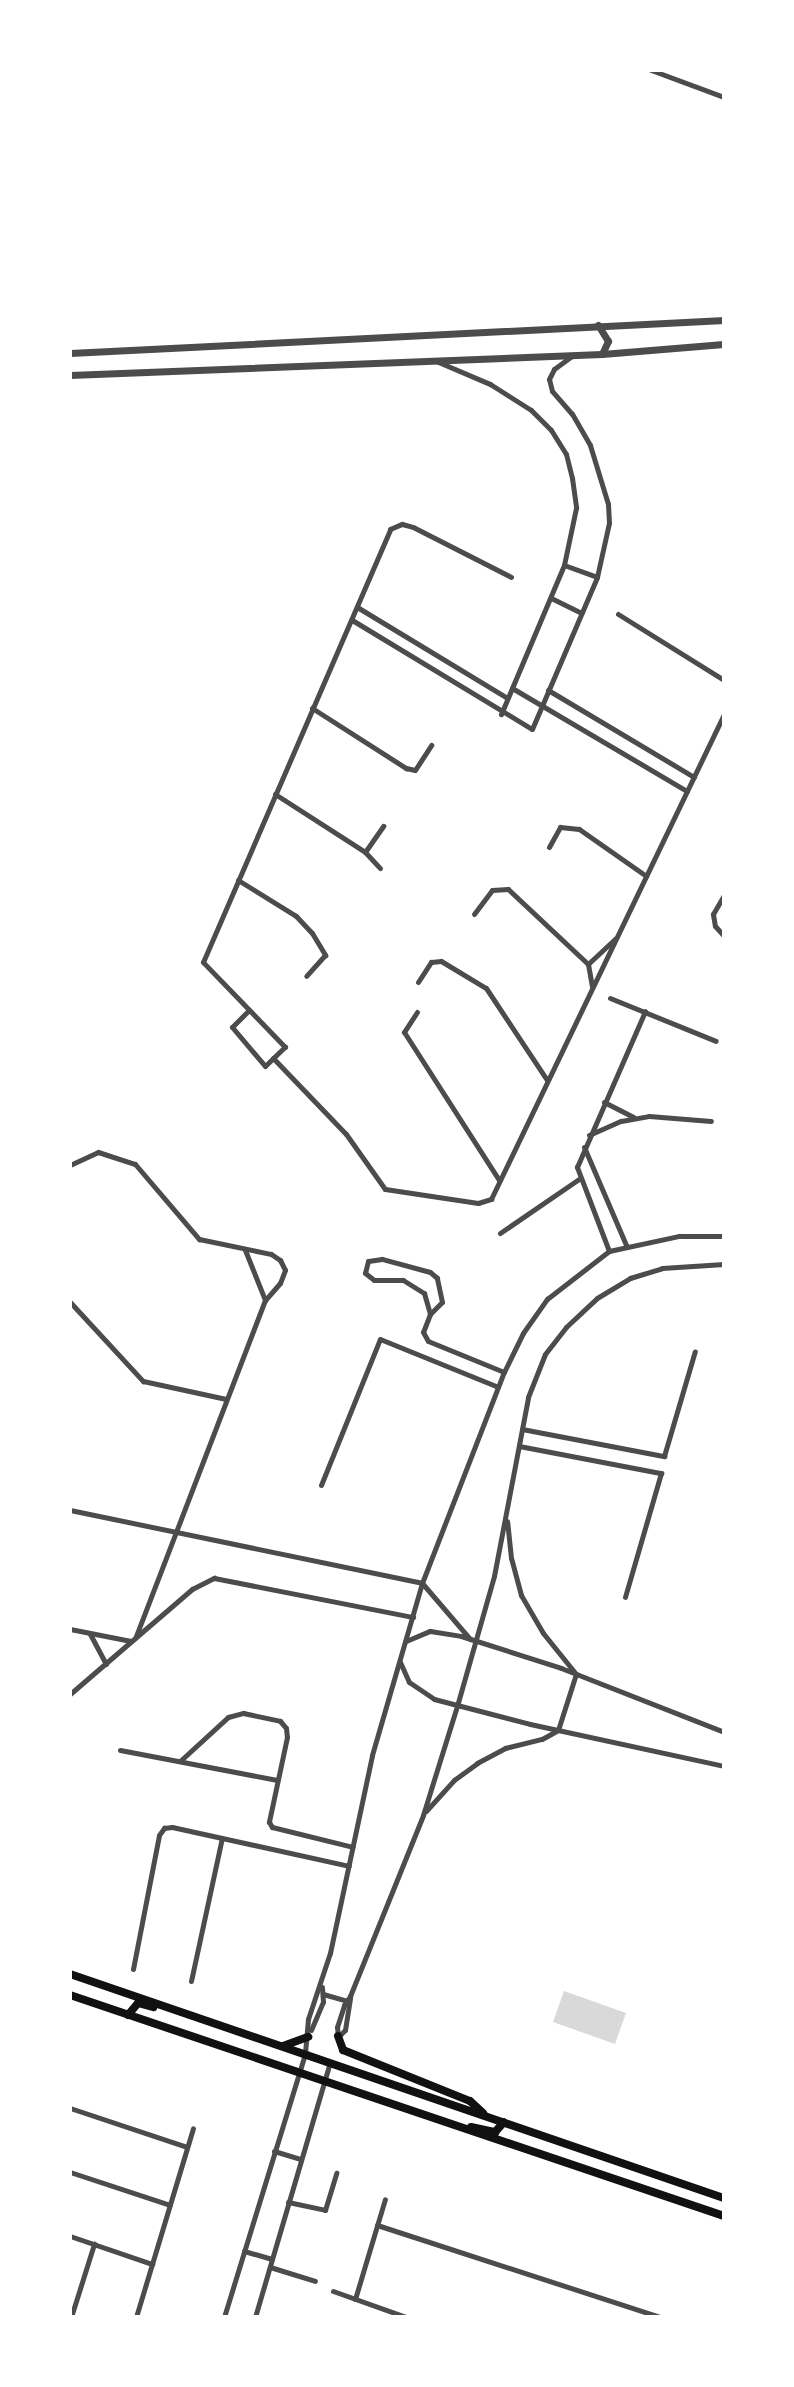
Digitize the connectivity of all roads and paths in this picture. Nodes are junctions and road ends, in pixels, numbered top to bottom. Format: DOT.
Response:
graph roads {
  1 [pos="651,70"];
  2 [pos="724,97"];
  3 [pos="724,320"];
  4 [pos="598,325"];
  5 [pos="724,344"];
  6 [pos="70,353"];
  7 [pos="602,354"];
  8 [pos="572,355"];
  9 [pos="435,361"];
  10 [pos="70,375"];
  11 [pos="564,565"];
  12 [pos="511,577"];
  13 [pos="597,577"];
  14 [pos="551,598"];
  15 [pos="357,607"];
  16 [pos="582,613"];
  17 [pos="618,614"];
  18 [pos="352,620"];
  19 [pos="724,680"];
  20 [pos="512,688"];
  21 [pos="548,690"];
  22 [pos="507,698"];
  23 [pos="543,703"];
  24 [pos="312,708"];
  25 [pos="501,714"];
  26 [pos="724,714"];
  27 [pos="431,745"];
  28 [pos="694,777"];
  29 [pos="687,791"];
  30 [pos="275,794"];
  31 [pos="383,826"];
  32 [pos="549,847"];
  33 [pos="365,852"];
  34 [pos="380,868"];
  35 [pos="646,876"];
  36 [pos="238,880"];
  37 [pos="724,895"];
  38 [pos="474,914"];
  39 [pos="619,935"];
  40 [pos="724,936"];
  41 [pos="588,964"];
  42 [pos="306,976"];
  43 [pos="418,982"];
  44 [pos="592,988"];
  45 [pos="610,998"];
  46 [pos="249,1010"];
  47 [pos="645,1011"];
  48 [pos="417,1012"];
  49 [pos="716,1041"];
  50 [pos="273,1058"];
  51 [pos="548,1081"];
  52 [pos="604,1102"];
  53 [pos="634,1118"];
  54 [pos="711,1121"];
  55 [pos="588,1135"];
  56 [pos="584,1146"];
  57 [pos="70,1165"];
  58 [pos="579,1179"];
  59 [pos="500,1181"];
  60 [pos="500,1233"];
  61 [pos="724,1236"];
  62 [pos="626,1245"];
  63 [pos="245,1250"];
  64 [pos="609,1251"];
  65 [pos="724,1264"];
  66 [pos="265,1300"];
  67 [pos="70,1302"];
  68 [pos="430,1314"];
  69 [pos="695,1351"];
  70 [pos="504,1372"];
  71 [pos="498,1387"];
  72 [pos="226,1399"];
  73 [pos="522,1429"];
  74 [pos="519,1446"];
  75 [pos="321,1485"];
  76 [pos="70,1510"];
  77 [pos="506,1516"];
  78 [pos="175,1532"];
  79 [pos="422,1583"];
  80 [pos="625,1597"];
  81 [pos="413,1617"];
  82 [pos="70,1629"];
  83 [pos="89,1634"];
  84 [pos="133,1640"];
  85 [pos="473,1640"];
  86 [pos="406,1641"];
  87 [pos="400,1661"];
  88 [pos="106,1664"];
  89 [pos="576,1674"];
  90 [pos="70,1694"];
  91 [pos="457,1706"];
  92 [pos="558,1730"];
  93 [pos="724,1732"];
  94 [pos="120,1750"];
  95 [pos="180,1761"];
  96 [pos="724,1766"];
  97 [pos="277,1780"];
  98 [pos="423,1815"];
  99 [pos="222,1838"];
  100 [pos="353,1847"];
  101 [pos="349,1866"];
  102 [pos="133,1969"];
  103 [pos="70,1974"];
  104 [pos="191,1981"];
  105 [pos="321,1991"];
  106 [pos="70,1995"];
  107 [pos="349,1999"];
  108 [pos="181,2012"];
  109 [pos="128,2015"];
  110 [pos="309,2034"];
  111 [pos="338,2036"];
  112 [pos="282,2046"];
  113 [pos="305,2053"];
  114 [pos="330,2062"];
  115 [pos="298,2073"];
  116 [pos="324,2081"];
  117 [pos="70,2108"];
  118 [pos="487,2116"];
  119 [pos="504,2122"];
  120 [pos="451,2125"];
  121 [pos="193,2128"];
  122 [pos="187,2147"];
  123 [pos="274,2151"];
  124 [pos="301,2159"];
  125 [pos="70,2172"];
  126 [pos="336,2173"];
  127 [pos="724,2198"];
  128 [pos="385,2199"];
  129 [pos="288,2202"];
  130 [pos="170,2205"];
  131 [pos="724,2216"];
  132 [pos="377,2225"];
  133 [pos="70,2236"];
  134 [pos="94,2244"];
  135 [pos="244,2251"];
  136 [pos="272,2259"];
  137 [pos="152,2264"];
  138 [pos="269,2267"];
  139 [pos="315,2281"];
  140 [pos="333,2291"];
  141 [pos="355,2299"];
  142 [pos="647,2315"];
  143 [pos="71,2317"];
  144 [pos="136,2317"];
  145 [pos="224,2317"];
  146 [pos="255,2317"];
  147 [pos="406,2317"];
  148 [pos="660,2317"];
  1 -- 2 [label="street"];
  3 -- 4 [label="street"];
  4 -- 6 [label="street"];
  4 -- 7 [label="street"];
  5 -- 7 [label="street"];
  7 -- 8 [label="street"];
  8 -- 9 [label="street"];
  8 -- 13 [label="street"];
  9 -- 10 [label="street"];
  9 -- 11 [label="street"];
  11 -- 13 [label="street"];
  11 -- 14 [label="street"];
  12 -- 15 [label="street"];
  13 -- 16 [label="street"];
  14 -- 16 [label="street"];
  14 -- 20 [label="street"];
  15 -- 18 [label="street"];
  15 -- 22 [label="street"];
  16 -- 21 [label="street"];
  17 -- 19 [label="street"];
  18 -- 24 [label="street"];
  18 -- 25 [label="street"];
  20 -- 22 [label="street"];
  20 -- 23 [label="street"];
  21 -- 23 [label="street"];
  21 -- 28 [label="street"];
  22 -- 25 [label="street"];
  23 -- 25 [label="street"];
  23 -- 29 [label="street"];
  24 -- 27 [label="street"];
  24 -- 30 [label="street"];
  26 -- 28 [label="street"];
  28 -- 29 [label="street"];
  29 -- 35 [label="street"];
  30 -- 33 [label="street"];
  30 -- 36 [label="street"];
  31 -- 33 [label="street"];
  32 -- 35 [label="street"];
  33 -- 34 [label="street"];
  35 -- 39 [label="street"];
  36 -- 42 [label="street"];
  36 -- 46 [label="street"];
  37 -- 40 [label="street"];
  38 -- 41 [label="street"];
  39 -- 41 [label="street"];
  39 -- 44 [label="street"];
  41 -- 44 [label="street"];
  43 -- 51 [label="street"];
  44 -- 51 [label="street"];
  45 -- 47 [label="street"];
  46 -- 50 [label="street"];
  46 -- 50 [label="street"];
  47 -- 49 [label="street"];
  47 -- 52 [label="street"];
  48 -- 59 [label="street"];
  50 -- 59 [label="street"];
  51 -- 59 [label="street"];
  52 -- 53 [label="street"];
  52 -- 55 [label="street"];
  53 -- 54 [label="street"];
  53 -- 55 [label="street"];
  55 -- 56 [label="street"];
  56 -- 58 [label="street"];
  56 -- 62 [label="street"];
  57 -- 63 [label="street"];
  58 -- 60 [label="street"];
  58 -- 64 [label="street"];
  61 -- 62 [label="street"];
  62 -- 64 [label="street"];
  63 -- 66 [label="street"];
  63 -- 66 [label="street"];
  64 -- 70 [label="street"];
  65 -- 73 [label="street"];
  66 -- 72 [label="street"];
  67 -- 72 [label="street"];
  68 -- 68 [label="street"];
  68 -- 70 [label="street"];
  69 -- 73 [label="street"];
  70 -- 71 [label="street"];
  71 -- 75 [label="street"];
  71 -- 79 [label="street"];
  72 -- 78 [label="street"];
  73 -- 74 [label="street"];
  74 -- 77 [label="street"];
  74 -- 80 [label="street"];
  76 -- 78 [label="street"];
  77 -- 85 [label="street"];
  77 -- 89 [label="street"];
  78 -- 79 [label="street"];
  78 -- 84 [label="street"];
  79 -- 81 [label="street"];
  79 -- 85 [label="street"];
  81 -- 84 [label="street"];
  81 -- 86 [label="street"];
  82 -- 83 [label="street"];
  83 -- 84 [label="street"];
  83 -- 88 [label="street"];
  84 -- 88 [label="street"];
  85 -- 86 [label="street"];
  85 -- 89 [label="street"];
  85 -- 91 [label="street"];
  86 -- 87 [label="street"];
  87 -- 91 [label="street"];
  87 -- 100 [label="street"];
  88 -- 90 [label="street"];
  89 -- 92 [label="street"];
  89 -- 93 [label="street"];
  91 -- 92 [label="street"];
  91 -- 98 [label="street"];
  92 -- 96 [label="street"];
  92 -- 98 [label="street"];
  94 -- 95 [label="street"];
  95 -- 97 [label="street"];
  95 -- 97 [label="street"];
  97 -- 100 [label="street"];
  98 -- 107 [label="street"];
  99 -- 101 [label="street"];
  99 -- 102 [label="street"];
  99 -- 104 [label="street"];
  100 -- 101 [label="street"];
  101 -- 105 [label="street"];
  103 -- 108 [label="main road"];
  105 -- 107 [label="street"];
  105 -- 110 [label="street"];
  106 -- 109 [label="main road"];
  107 -- 111 [label="street"];
  108 -- 109 [label="main road"];
  108 -- 112 [label="main road"];
  109 -- 115 [label="main road"];
  110 -- 112 [label="main road"];
  110 -- 113 [label="street"];
  111 -- 118 [label="main road"];
  112 -- 113 [label="main road"];
  113 -- 114 [label="main road"];
  113 -- 115 [label="street"];
  114 -- 116 [label="street"];
  114 -- 118 [label="main road"];
  115 -- 116 [label="main road"];
  115 -- 123 [label="street"];
  116 -- 120 [label="main road"];
  116 -- 124 [label="street"];
  117 -- 122 [label="street"];
  118 -- 119 [label="main road"];
  119 -- 120 [label="main road"];
  119 -- 127 [label="main road"];
  120 -- 131 [label="main road"];
  121 -- 122 [label="street"];
  122 -- 130 [label="street"];
  123 -- 124 [label="street"];
  123 -- 135 [label="street"];
  124 -- 129 [label="street"];
  125 -- 130 [label="street"];
  126 -- 129 [label="street"];
  128 -- 132 [label="street"];
  129 -- 136 [label="street"];
  130 -- 137 [label="street"];
  132 -- 141 [label="street"];
  132 -- 142 [label="street"];
  133 -- 134 [label="street"];
  134 -- 137 [label="street"];
  134 -- 143 [label="street"];
  135 -- 136 [label="street"];
  135 -- 145 [label="street"];
  136 -- 138 [label="street"];
  137 -- 144 [label="street"];
  138 -- 139 [label="street"];
  138 -- 146 [label="street"];
  140 -- 141 [label="street"];
  141 -- 147 [label="street"];
  142 -- 148 [label="street"];
}
